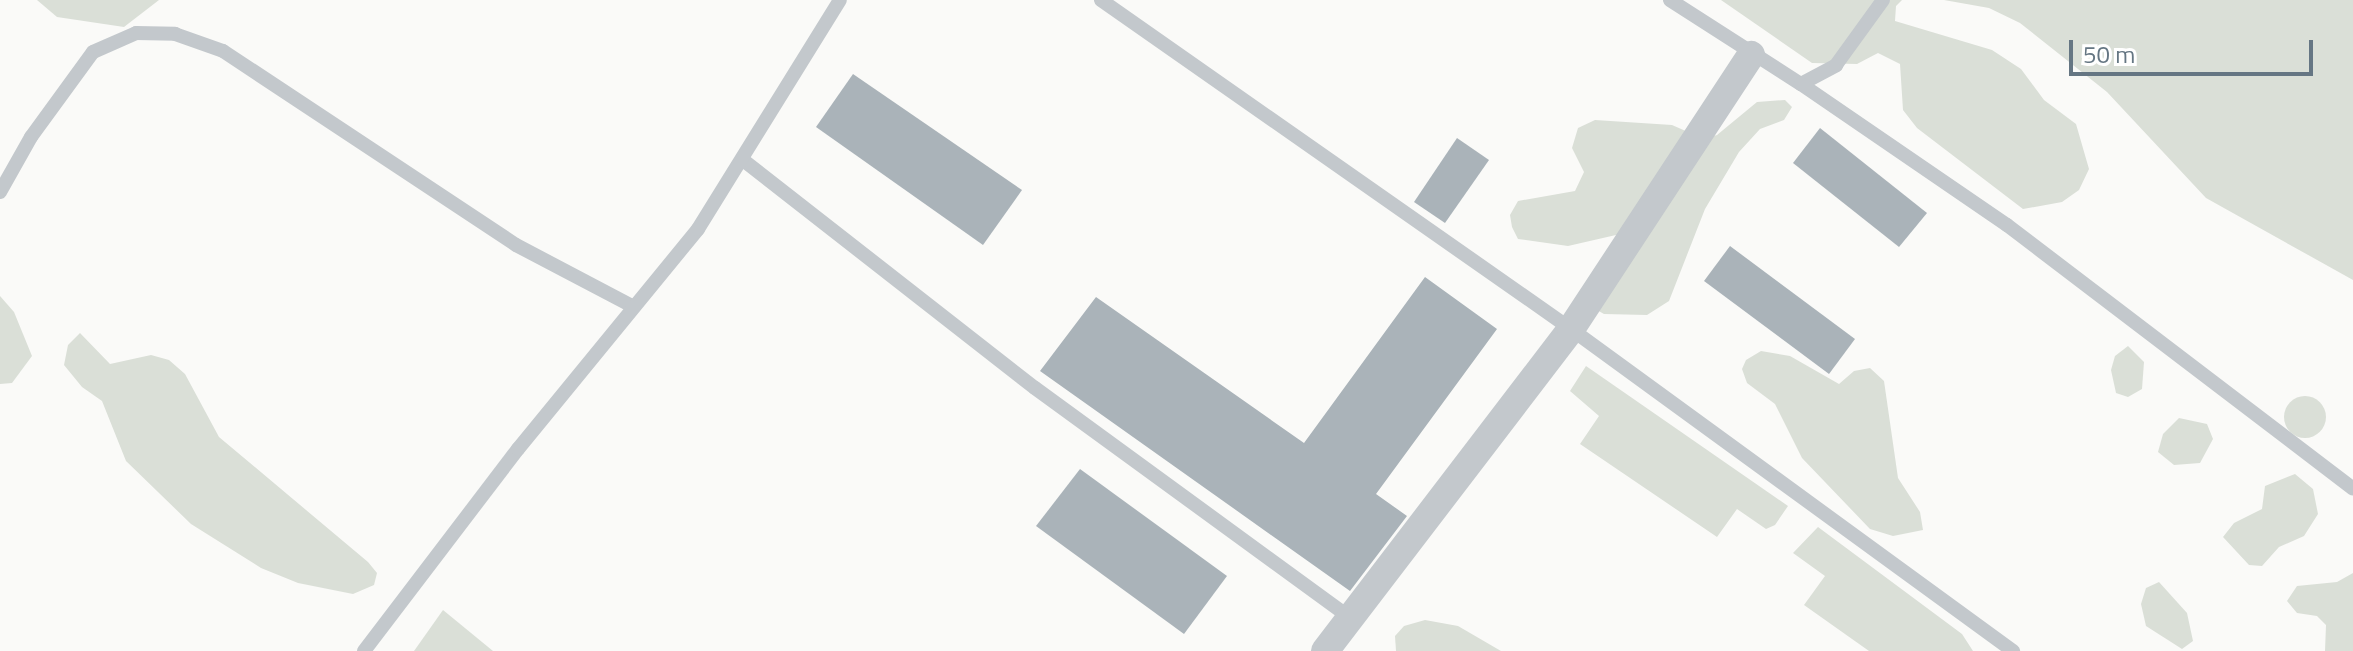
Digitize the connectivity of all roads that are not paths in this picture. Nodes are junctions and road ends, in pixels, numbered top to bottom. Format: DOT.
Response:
graph roads {
  1 [pos="840,0"];
  2 [pos="1101,0"];
  3 [pos="1670,0"];
  4 [pos="1883,0"];
  5 [pos="1751,55"];
  6 [pos="1801,84"];
  7 [pos="743,160"];
  8 [pos="0,192"];
  9 [pos="634,307"];
  10 [pos="1571,329"];
  11 [pos="2353,489"];
  12 [pos="1353,620"];
  13 [pos="364,651"];
  14 [pos="1325,651"];
  15 [pos="2013,651"];
  1 -- 7 [label="lane"];
  2 -- 10 [label="lane"];
  3 -- 5 [label="lane"];
  4 -- 6 [label="lane"];
  5 -- 6 [label="lane"];
  5 -- 10 [label="street"];
  6 -- 11 [label="lane"];
  7 -- 9 [label="lane"];
  7 -- 12 [label="lane"];
  8 -- 9 [label="lane"];
  9 -- 13 [label="lane"];
  10 -- 12 [label="street"];
  10 -- 15 [label="lane"];
  12 -- 14 [label="street"];
}
